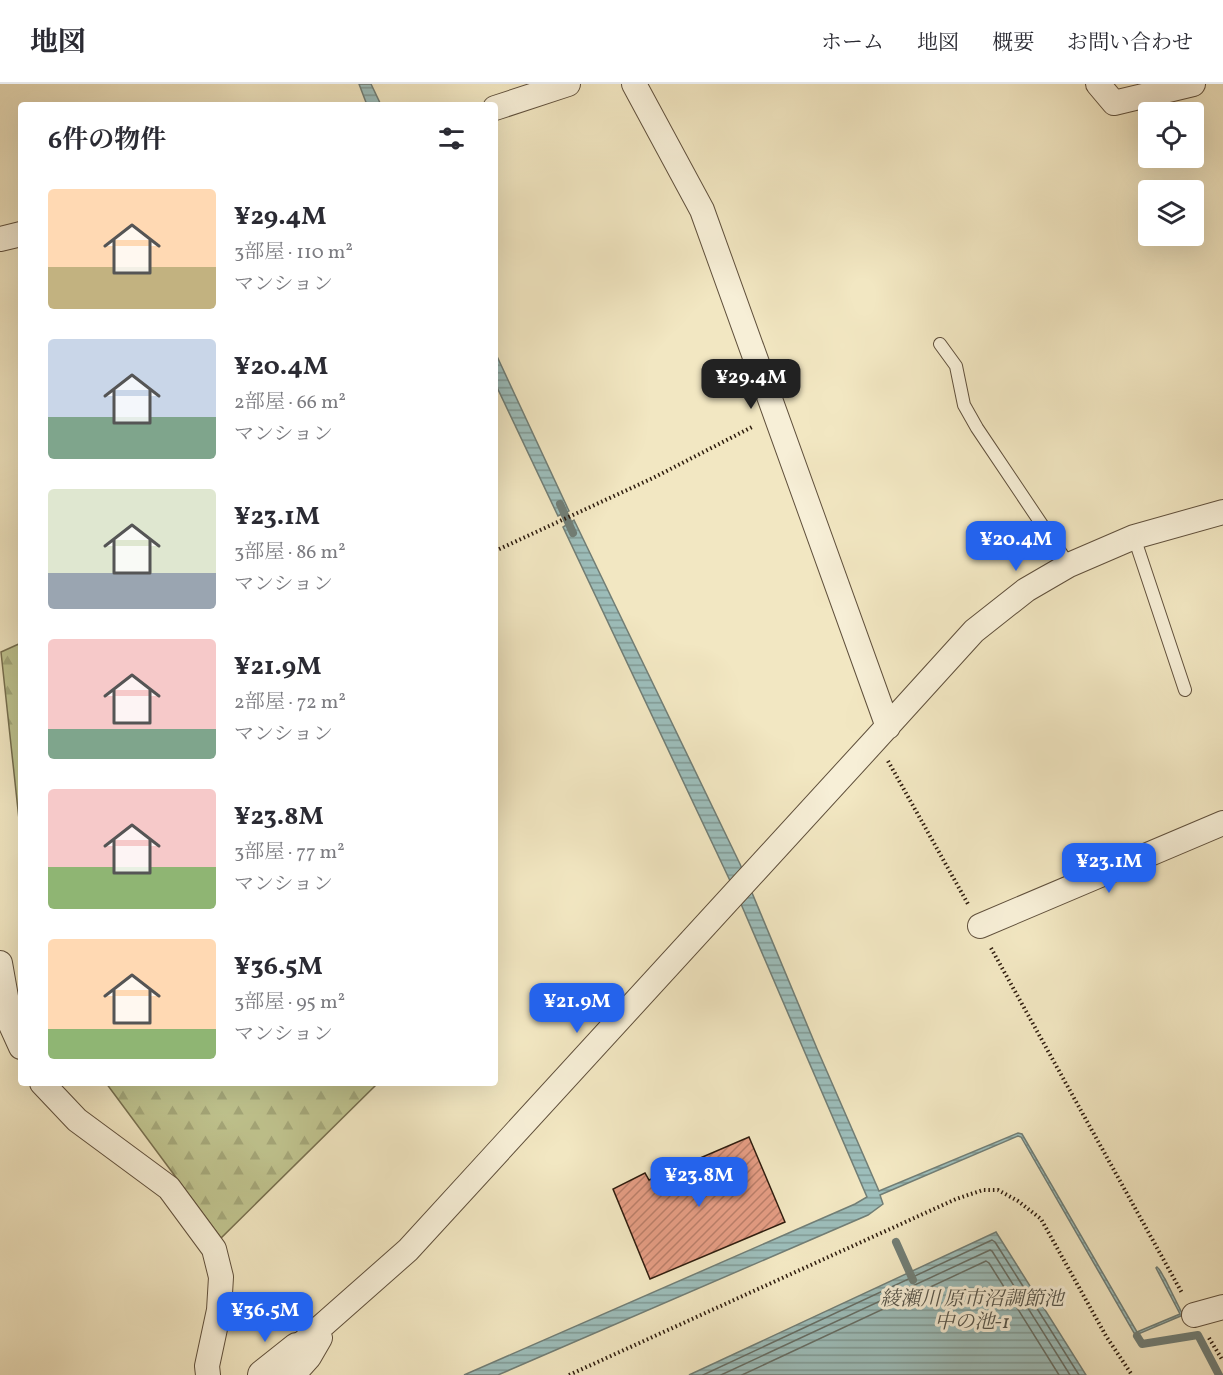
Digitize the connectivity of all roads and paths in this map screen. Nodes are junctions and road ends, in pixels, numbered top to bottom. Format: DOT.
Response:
graph roads {
  1 [pos="568,84"];
  2 [pos="634,84"];
  3 [pos="1098,84"];
  4 [pos="1193,84"];
  5 [pos="498,107"];
  6 [pos="18,235"];
  7 [pos="0,239"];
  8 [pos="940,344"];
  9 [pos="776,415"];
  10 [pos="1223,512"];
  11 [pos="1134,537"];
  12 [pos="498,550"];
  13 [pos="1069,565"];
  14 [pos="1185,690"];
  15 [pos="882,733"];
  16 [pos="1223,823"];
  17 [pos="980,926"];
  18 [pos="0,963"];
  19 [pos="18,1040"];
  20 [pos="45,1086"];
  21 [pos="1223,1307"];
  22 [pos="1194,1315"];
  23 [pos="295,1362"];
  24 [pos="208,1375"];
  25 [pos="263,1375"];
  26 [pos="569,1375"];
  27 [pos="1132,1375"];
  1 -- 5 [label="street"];
  2 -- 9 [label="street"];
  3 -- 4 [label="street"];
  6 -- 7 [label="street"];
  8 -- 13 [label="lane"];
  9 -- 12 [label="path"];
  9 -- 15 [label="street"];
  10 -- 11 [label="street"];
  11 -- 13 [label="street"];
  11 -- 14 [label="lane"];
  13 -- 15 [label="street"];
  15 -- 17 [label="path"];
  15 -- 23 [label="street"];
  16 -- 17 [label="street"];
  17 -- 22 [label="path"];
  18 -- 19 [label="street"];
  20 -- 24 [label="street"];
  21 -- 22 [label="street"];
  23 -- 25 [label="street"];
  26 -- 27 [label="path"];
}
